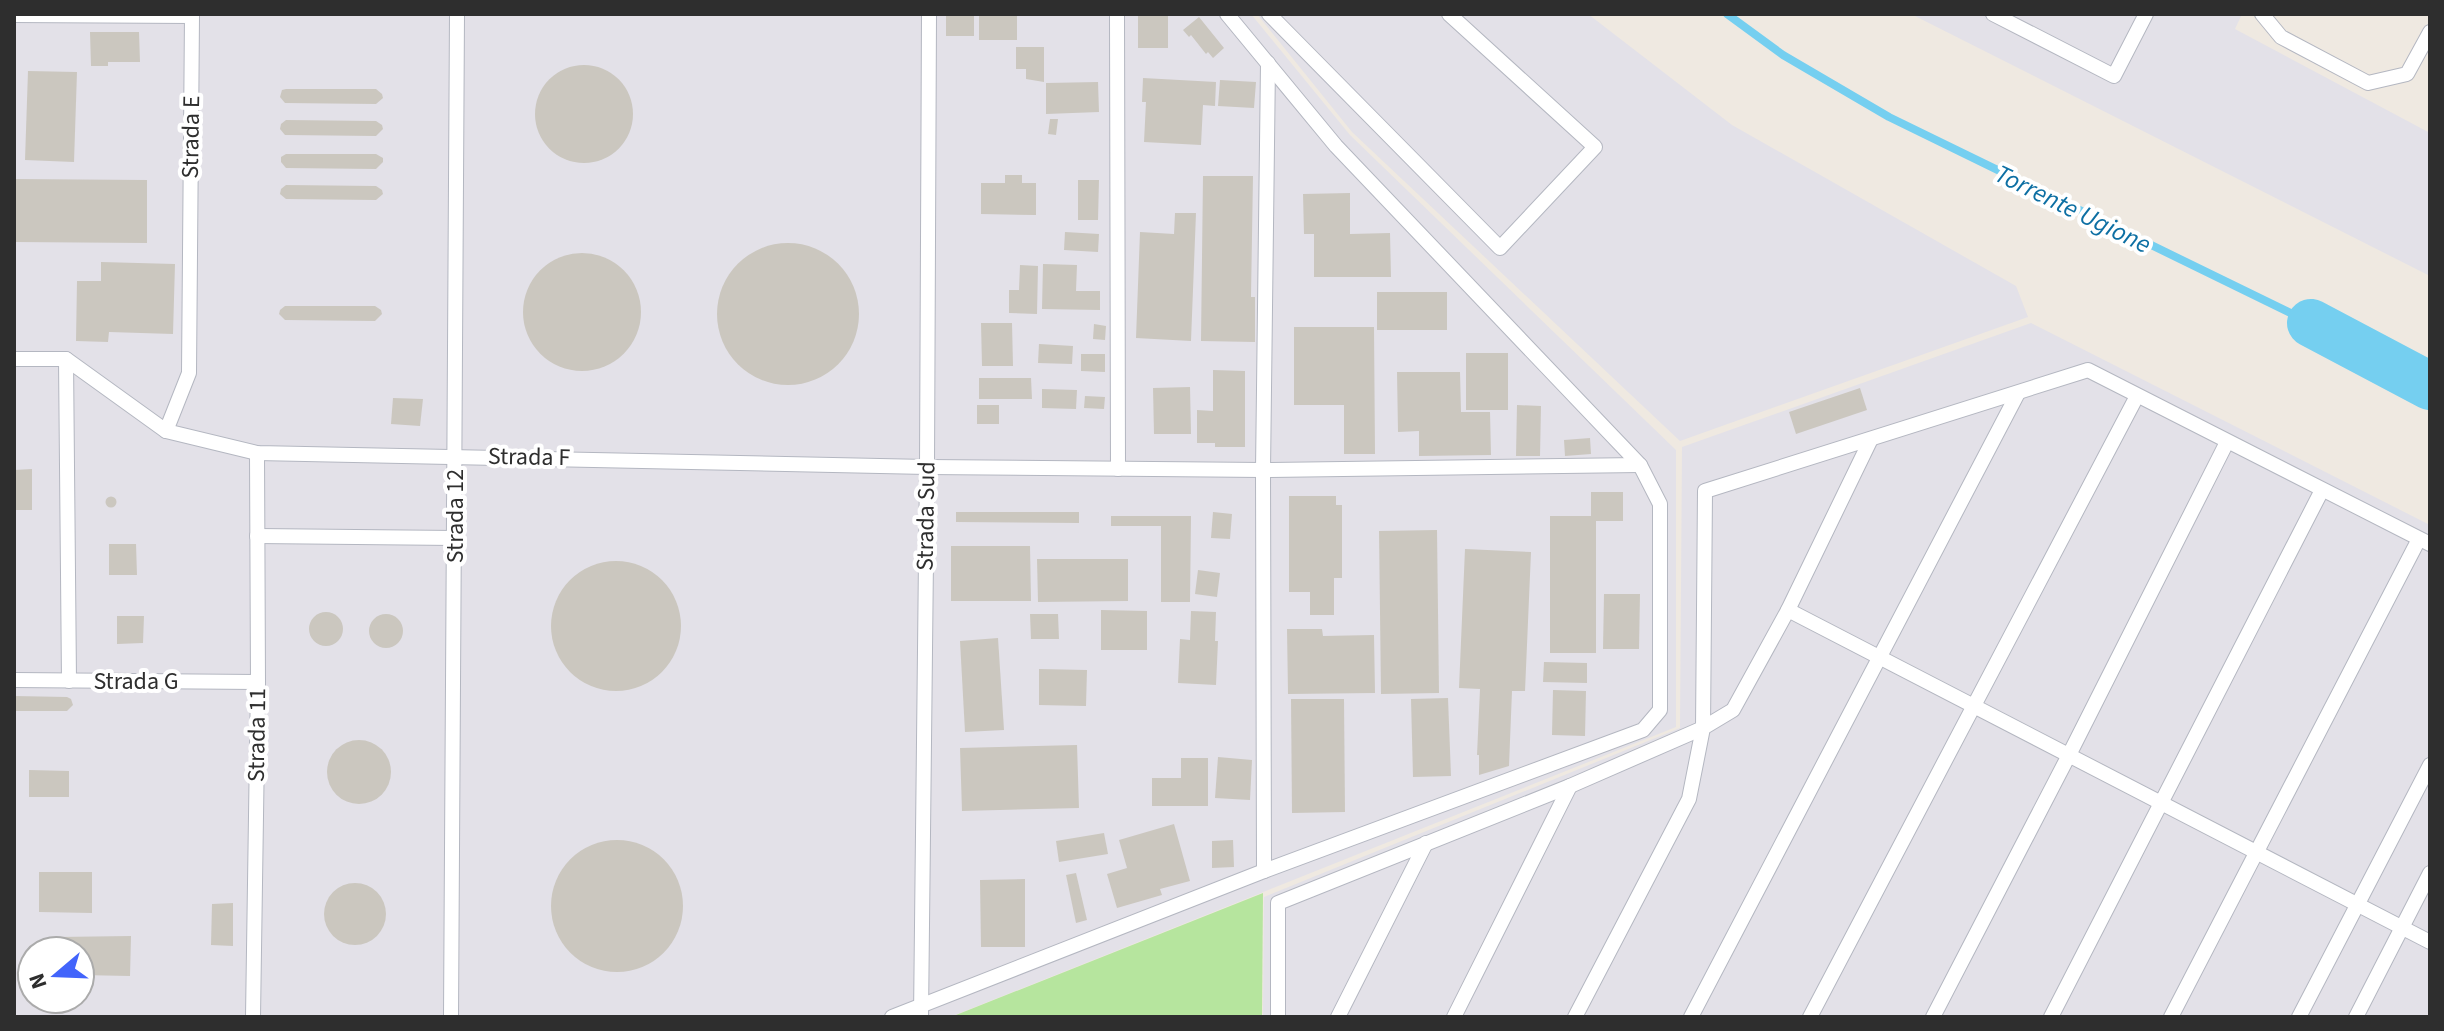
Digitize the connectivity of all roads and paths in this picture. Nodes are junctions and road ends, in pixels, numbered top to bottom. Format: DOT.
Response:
graph roads {
  1 [pos="457,14"];
  2 [pos="929,14"];
  3 [pos="1117,14"];
  4 [pos="1227,14"];
  5 [pos="1449,14"];
  6 [pos="1993,14"];
  7 [pos="2146,14"];
  8 [pos="2262,14"];
  9 [pos="14,15"];
  10 [pos="192,15"];
  11 [pos="1279,17"];
  12 [pos="2430,32"];
  13 [pos="1268,63"];
  14 [pos="14,359"];
  15 [pos="66,359"];
  16 [pos="2018,393"];
  17 [pos="2137,396"];
  18 [pos="166,431"];
  19 [pos="1871,439"];
  20 [pos="2227,442"];
  21 [pos="257,453"];
  22 [pos="455,455"];
  23 [pos="1640,465"];
  24 [pos="927,467"];
  25 [pos="1118,469"];
  26 [pos="1263,470"];
  27 [pos="2322,490"];
  28 [pos="257,536"];
  29 [pos="455,538"];
  30 [pos="2424,541"];
  31 [pos="1788,610"];
  32 [pos="1880,658"];
  33 [pos="14,680"];
  34 [pos="69,681"];
  35 [pos="258,682"];
  36 [pos="1974,706"];
  37 [pos="1703,728"];
  38 [pos="2069,755"];
  39 [pos="2430,765"];
  40 [pos="1570,786"];
  41 [pos="2162,804"];
  42 [pos="1426,843"];
  43 [pos="2256,852"];
  44 [pos="1264,871"];
  45 [pos="2430,873"];
  46 [pos="2362,907"];
  47 [pos="2395,924"];
  48 [pos="2430,942"];
  49 [pos="921,1012"];
  50 [pos="253,1017"];
  51 [pos="451,1017"];
  52 [pos="892,1017"];
  53 [pos="1278,1017"];
  54 [pos="1338,1017"];
  55 [pos="1454,1017"];
  56 [pos="1575,1017"];
  57 [pos="1691,1017"];
  58 [pos="1810,1017"];
  59 [pos="1933,1017"];
  60 [pos="2051,1017"];
  61 [pos="2171,1017"];
  62 [pos="2299,1017"];
  63 [pos="2356,1017"];
  1 -- 22 [label="lane, Strada 12"];
  2 -- 24 [label="lane, Strada Sud"];
  3 -- 25 [label="lane"];
  4 -- 13 [label="lane"];
  5 -- 11 [label="lane"];
  6 -- 7 [label="lane"];
  8 -- 12 [label="lane"];
  9 -- 10 [label="lane, Strada E"];
  10 -- 18 [label="lane, Strada E"];
  13 -- 23 [label="lane"];
  13 -- 26 [label="lane"];
  14 -- 15 [label="lane"];
  15 -- 18 [label="lane, Strada F"];
  15 -- 34 [label="lane"];
  16 -- 17 [label="lane"];
  16 -- 19 [label="lane"];
  16 -- 32 [label="lane"];
  17 -- 20 [label="lane"];
  17 -- 36 [label="lane"];
  18 -- 21 [label="lane, Strada F"];
  19 -- 31 [label="lane"];
  19 -- 37 [label="lane"];
  20 -- 27 [label="lane"];
  20 -- 38 [label="lane"];
  21 -- 22 [label="lane, Strada F"];
  21 -- 28 [label="lane, Strada 11"];
  22 -- 24 [label="lane, Strada F"];
  22 -- 29 [label="lane, Strada 12"];
  23 -- 26 [label="lane, Strada F"];
  23 -- 44 [label="lane"];
  24 -- 25 [label="lane, Strada F"];
  24 -- 49 [label="lane, Strada Sud"];
  25 -- 26 [label="lane, Strada F"];
  26 -- 44 [label="lane"];
  27 -- 30 [label="lane"];
  27 -- 41 [label="lane"];
  28 -- 29 [label="lane"];
  28 -- 35 [label="lane, Strada 11"];
  29 -- 51 [label="lane, Strada 12"];
  30 -- 43 [label="lane"];
  31 -- 32 [label="lane"];
  31 -- 37 [label="lane"];
  32 -- 36 [label="lane"];
  32 -- 57 [label="lane"];
  33 -- 34 [label="lane, Strada G"];
  34 -- 35 [label="lane, Strada G"];
  35 -- 50 [label="lane, Strada 11"];
  36 -- 38 [label="lane"];
  36 -- 58 [label="lane"];
  37 -- 40 [label="lane"];
  37 -- 56 [label="lane"];
  38 -- 41 [label="lane"];
  38 -- 59 [label="lane"];
  39 -- 46 [label="lane"];
  40 -- 42 [label="lane"];
  40 -- 55 [label="lane"];
  41 -- 43 [label="lane"];
  41 -- 60 [label="lane"];
  42 -- 53 [label="lane"];
  42 -- 54 [label="lane"];
  43 -- 46 [label="lane"];
  43 -- 61 [label="lane"];
  44 -- 49 [label="lane"];
  45 -- 47 [label="lane"];
  46 -- 47 [label="lane"];
  46 -- 62 [label="lane"];
  47 -- 48 [label="lane"];
  47 -- 63 [label="lane"];
  49 -- 52 [label="lane"];
}
